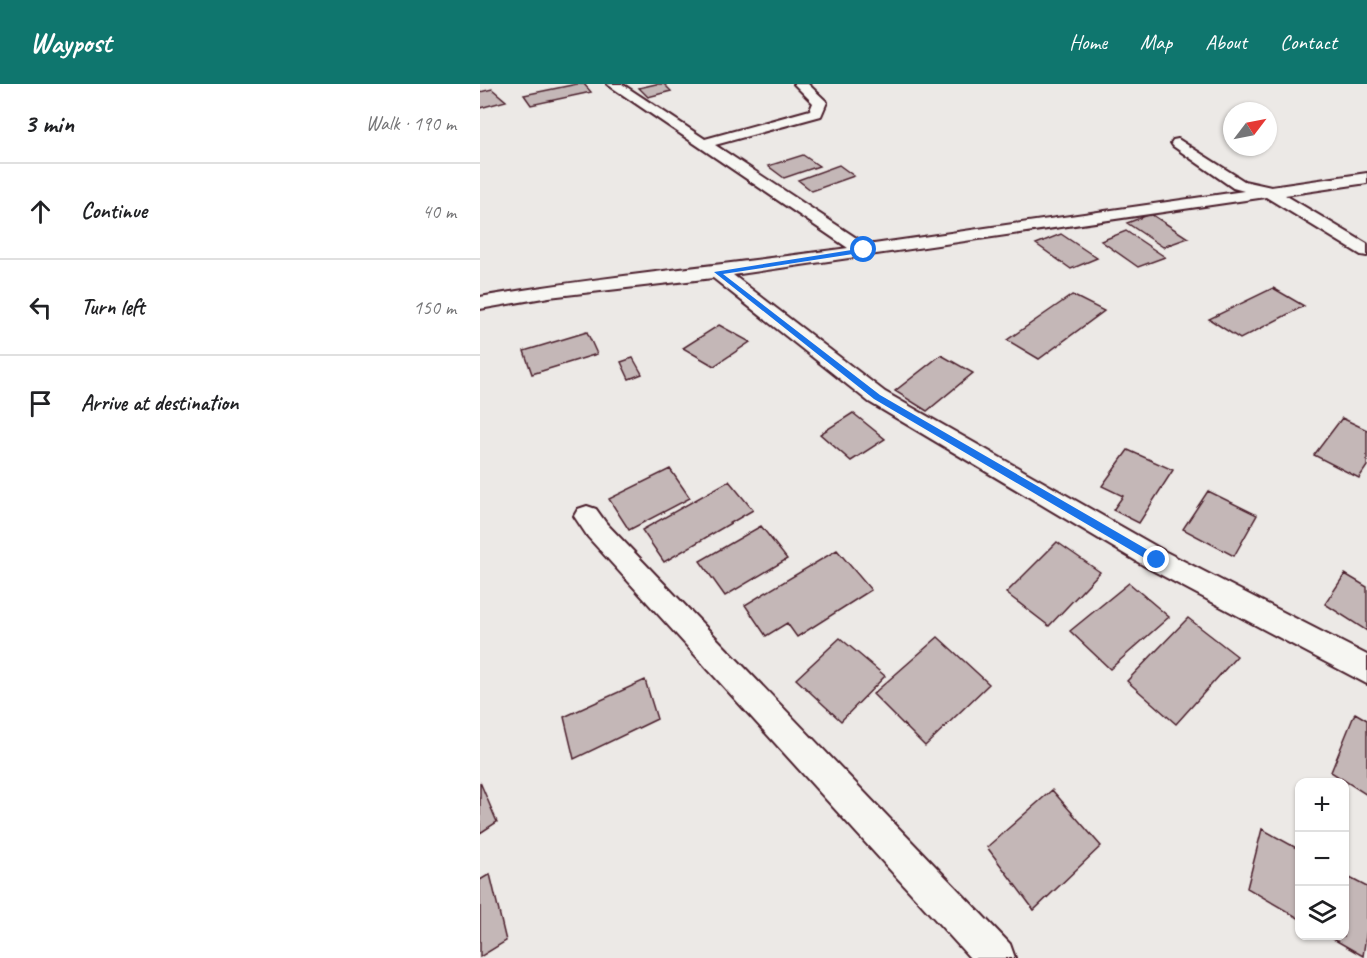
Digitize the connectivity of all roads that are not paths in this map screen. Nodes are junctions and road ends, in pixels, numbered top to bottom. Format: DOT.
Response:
graph roads {
  1 [pos="613,84"];
  2 [pos="800,84"];
  3 [pos="1178,143"];
  4 [pos="702,144"];
  5 [pos="1367,178"];
  6 [pos="1267,191"];
  7 [pos="864,250"];
  8 [pos="1367,251"];
  9 [pos="717,272"];
  10 [pos="480,303"];
  11 [pos="587,516"];
  12 [pos="1367,670"];
  13 [pos="996,958"];
  1 -- 4 [label="street"];
  2 -- 4 [label="street"];
  3 -- 6 [label="street"];
  4 -- 7 [label="street"];
  5 -- 6 [label="street"];
  6 -- 7 [label="street"];
  6 -- 8 [label="street"];
  7 -- 9 [label="street"];
  9 -- 10 [label="street"];
  9 -- 12 [label="street"];
  11 -- 13 [label="street"];
}
